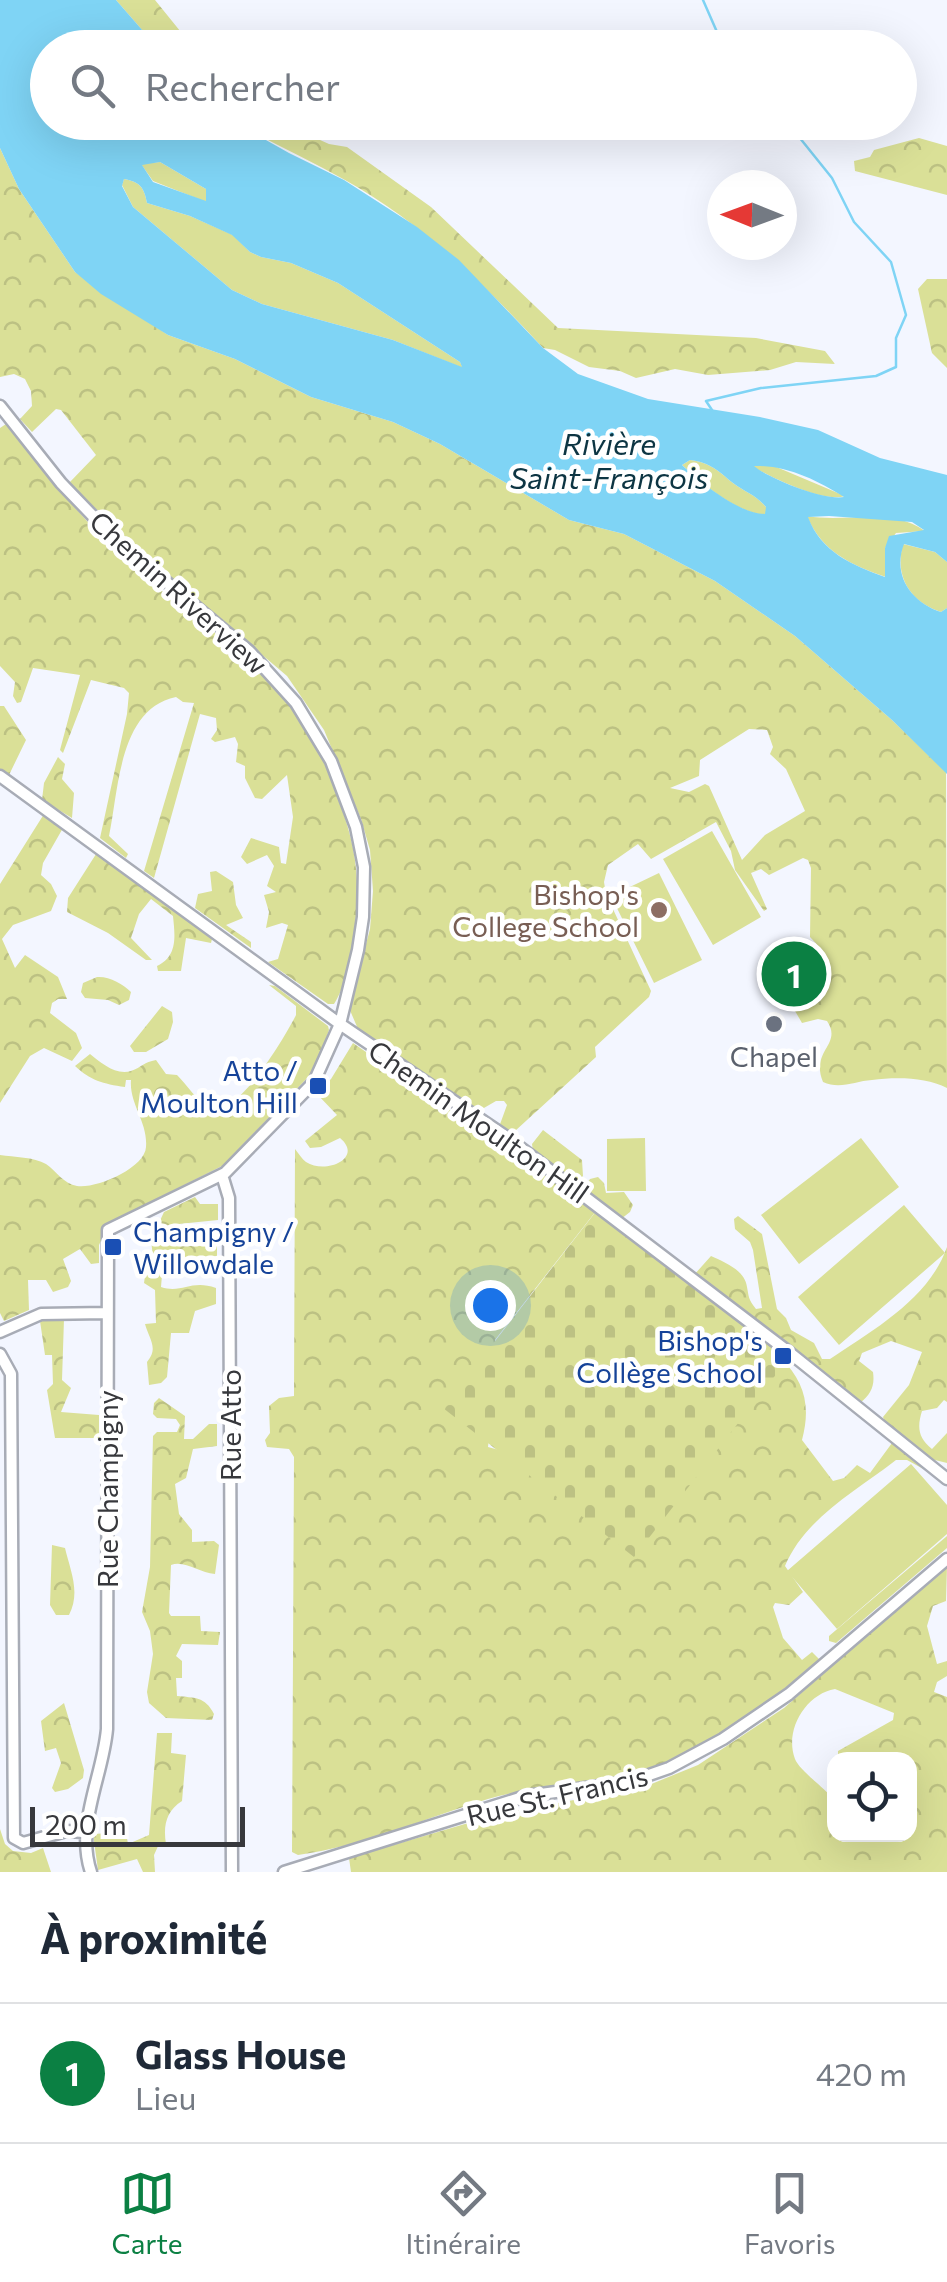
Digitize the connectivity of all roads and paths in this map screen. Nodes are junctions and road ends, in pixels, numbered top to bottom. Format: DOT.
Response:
graph roads {
  1 [pos="0,406"];
  2 [pos="0,776"];
  3 [pos="340,1024"];
  4 [pos="222,1175"];
  5 [pos="106,1313"];
  6 [pos="0,1332"];
  7 [pos="0,1354"];
  8 [pos="947,1478"];
  9 [pos="947,1558"];
  10 [pos="85,1832"];
  11 [pos="91,1872"];
  12 [pos="232,1872"];
  13 [pos="284,1872"];
  1 -- 3 [label="street, Chemin Riverview"];
  2 -- 3 [label="street, Chemin Moulton Hill"];
  3 -- 4 [label="street"];
  3 -- 8 [label="street, Chemin Moulton Hill"];
  4 -- 5 [label="street, Rue Champigny"];
  4 -- 12 [label="street, Rue Atto"];
  5 -- 6 [label="street"];
  5 -- 10 [label="street, Rue Champigny"];
  7 -- 10 [label="street"];
  9 -- 13 [label="street, Rue St. Francis"];
  10 -- 11 [label="street, Rue Champigny"];
}
